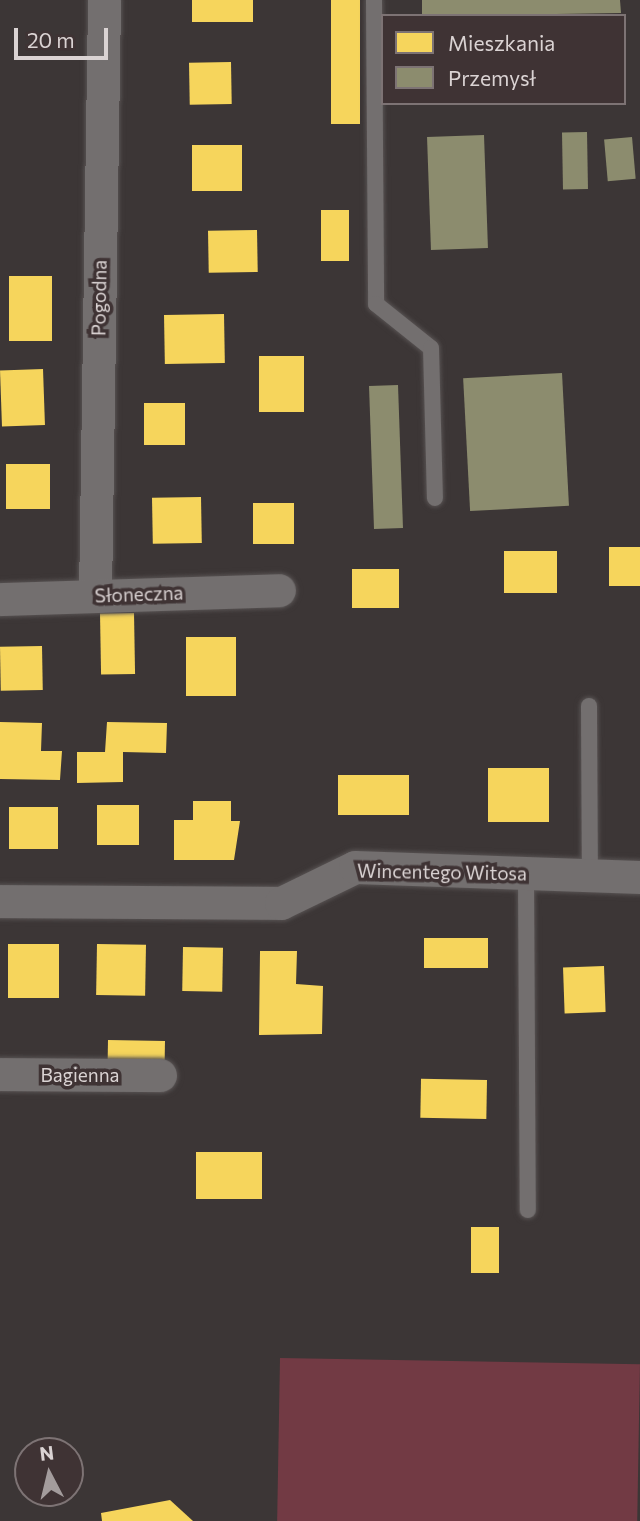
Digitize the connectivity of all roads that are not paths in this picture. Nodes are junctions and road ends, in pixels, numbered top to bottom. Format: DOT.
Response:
graph roads {
  1 [pos="104,0"];
  2 [pos="374,0"];
  3 [pos="435,499"];
  4 [pos="279,590"];
  5 [pos="95,595"];
  6 [pos="0,599"];
  7 [pos="589,706"];
  8 [pos="526,873"];
  9 [pos="590,876"];
  10 [pos="640,877"];
  11 [pos="0,901"];
  12 [pos="0,1074"];
  13 [pos="160,1075"];
  14 [pos="528,1210"];
  1 -- 5 [label="street, Pogodna"];
  2 -- 3 [label="lane"];
  4 -- 5 [label="street, Słoneczna"];
  5 -- 6 [label="street, Słoneczna"];
  7 -- 9 [label="lane"];
  8 -- 9 [label="street, Wincentego Witosa"];
  8 -- 11 [label="street, Wincentego Witosa"];
  8 -- 14 [label="lane"];
  9 -- 10 [label="street, Wincentego Witosa"];
  12 -- 13 [label="street, Bagienna"];
}
